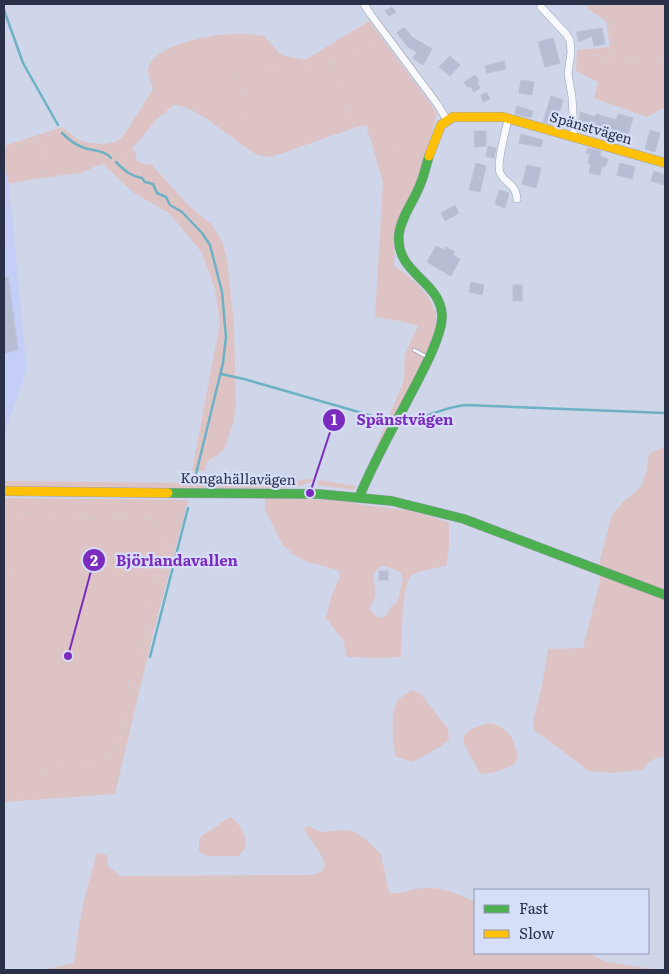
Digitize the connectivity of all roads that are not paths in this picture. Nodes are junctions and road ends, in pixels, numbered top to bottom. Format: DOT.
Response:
graph roads {
  1 [pos="364,4"];
  2 [pos="541,7"];
  3 [pos="508,119"];
  4 [pos="447,120"];
  5 [pos="573,138"];
  6 [pos="665,163"];
  7 [pos="517,199"];
  8 [pos="414,350"];
  9 [pos="429,358"];
  10 [pos="4,491"];
  11 [pos="359,497"];
  12 [pos="665,594"];
  1 -- 4 [label="street"];
  2 -- 5 [label="street"];
  3 -- 4 [label="street, Spänstvägen"];
  3 -- 5 [label="street, Spänstvägen"];
  3 -- 7 [label="street"];
  4 -- 9 [label="street"];
  5 -- 6 [label="street, Spänstvägen"];
  8 -- 9 [label="lane"];
  9 -- 11 [label="street"];
  10 -- 11 [label="street, Kongahällavägen"];
  11 -- 12 [label="street, Kongahällavägen"];
}
